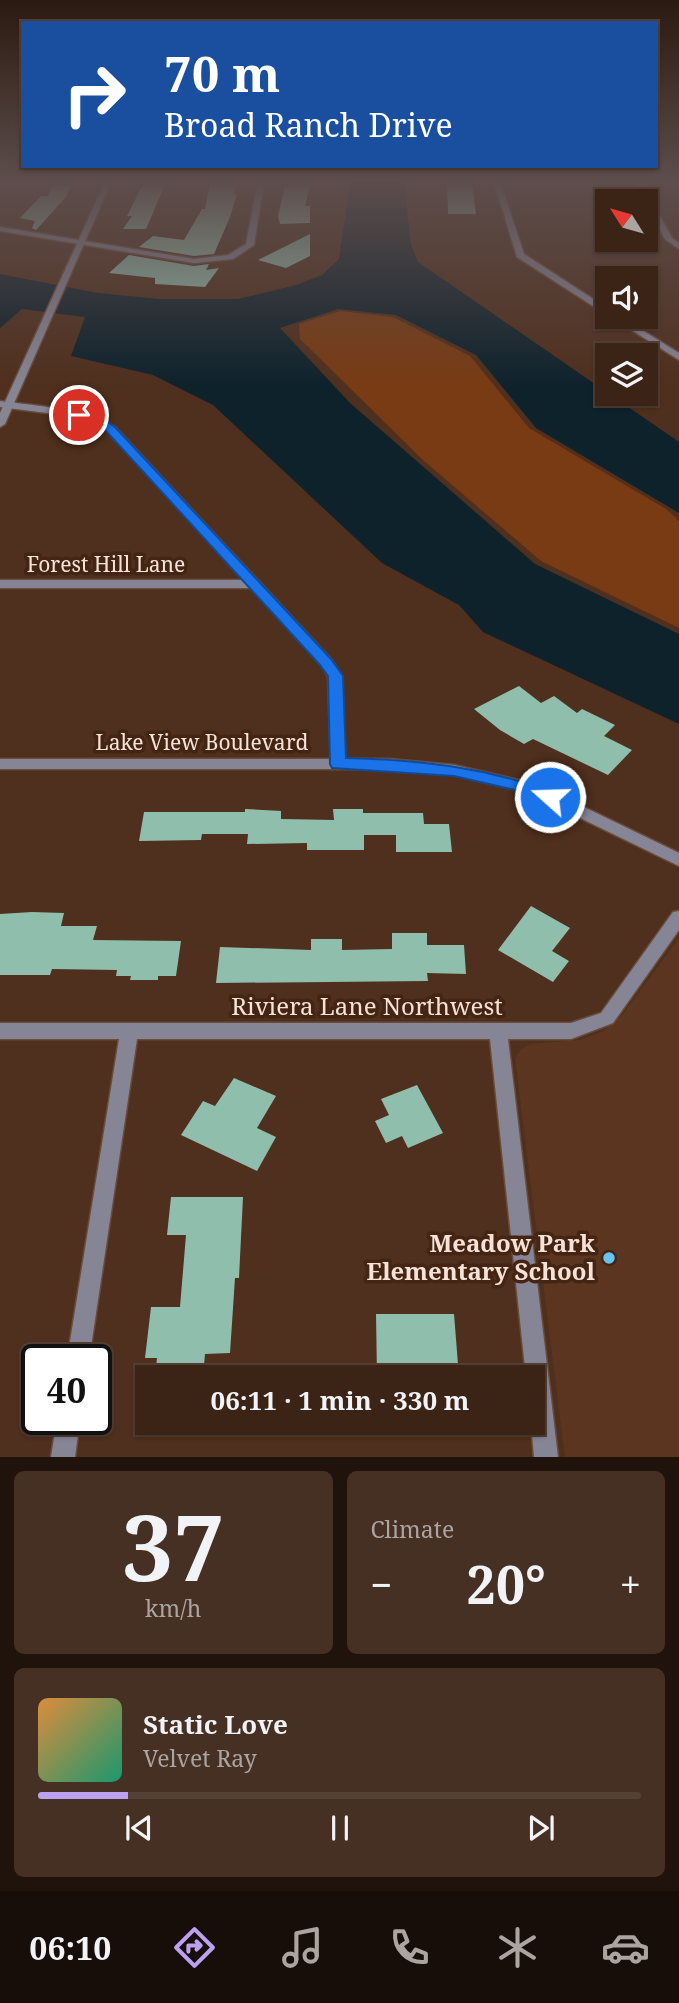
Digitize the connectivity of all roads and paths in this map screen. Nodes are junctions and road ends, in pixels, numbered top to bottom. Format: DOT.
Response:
graph roads {
  1 [pos="78,250"];
  2 [pos="120,250"];
  3 [pos="242,250"];
  4 [pos="518,250"];
  5 [pos="595,304"];
  6 [pos="634,329"];
  7 [pos="679,357"];
  8 [pos="4,404"];
  9 [pos="0,425"];
  10 [pos="0,584"];
  11 [pos="254,584"];
  12 [pos="0,764"];
  13 [pos="338,764"];
  14 [pos="679,860"];
  15 [pos="679,917"];
  16 [pos="0,1031"];
  17 [pos="130,1031"];
  18 [pos="498,1031"];
  19 [pos="81,1344"];
  20 [pos="66,1435"];
  21 [pos="63,1457"];
  22 [pos="546,1457"];
  1 -- 8 [label="street"];
  2 -- 3 [label="street"];
  4 -- 5 [label="street"];
  6 -- 7 [label="street"];
  8 -- 9 [label="street"];
  8 -- 11 [label="street"];
  10 -- 11 [label="street, Forest Hill Lane"];
  11 -- 13 [label="street"];
  12 -- 13 [label="street, Lake View Boulevard"];
  13 -- 14 [label="street, Lake View Boulevard"];
  15 -- 18 [label="street, Riviera Lane Northwest"];
  16 -- 17 [label="street, Riviera Lane Northwest"];
  17 -- 18 [label="street, Riviera Lane Northwest"];
  17 -- 19 [label="street"];
  18 -- 22 [label="street"];
  20 -- 21 [label="street"];
}
